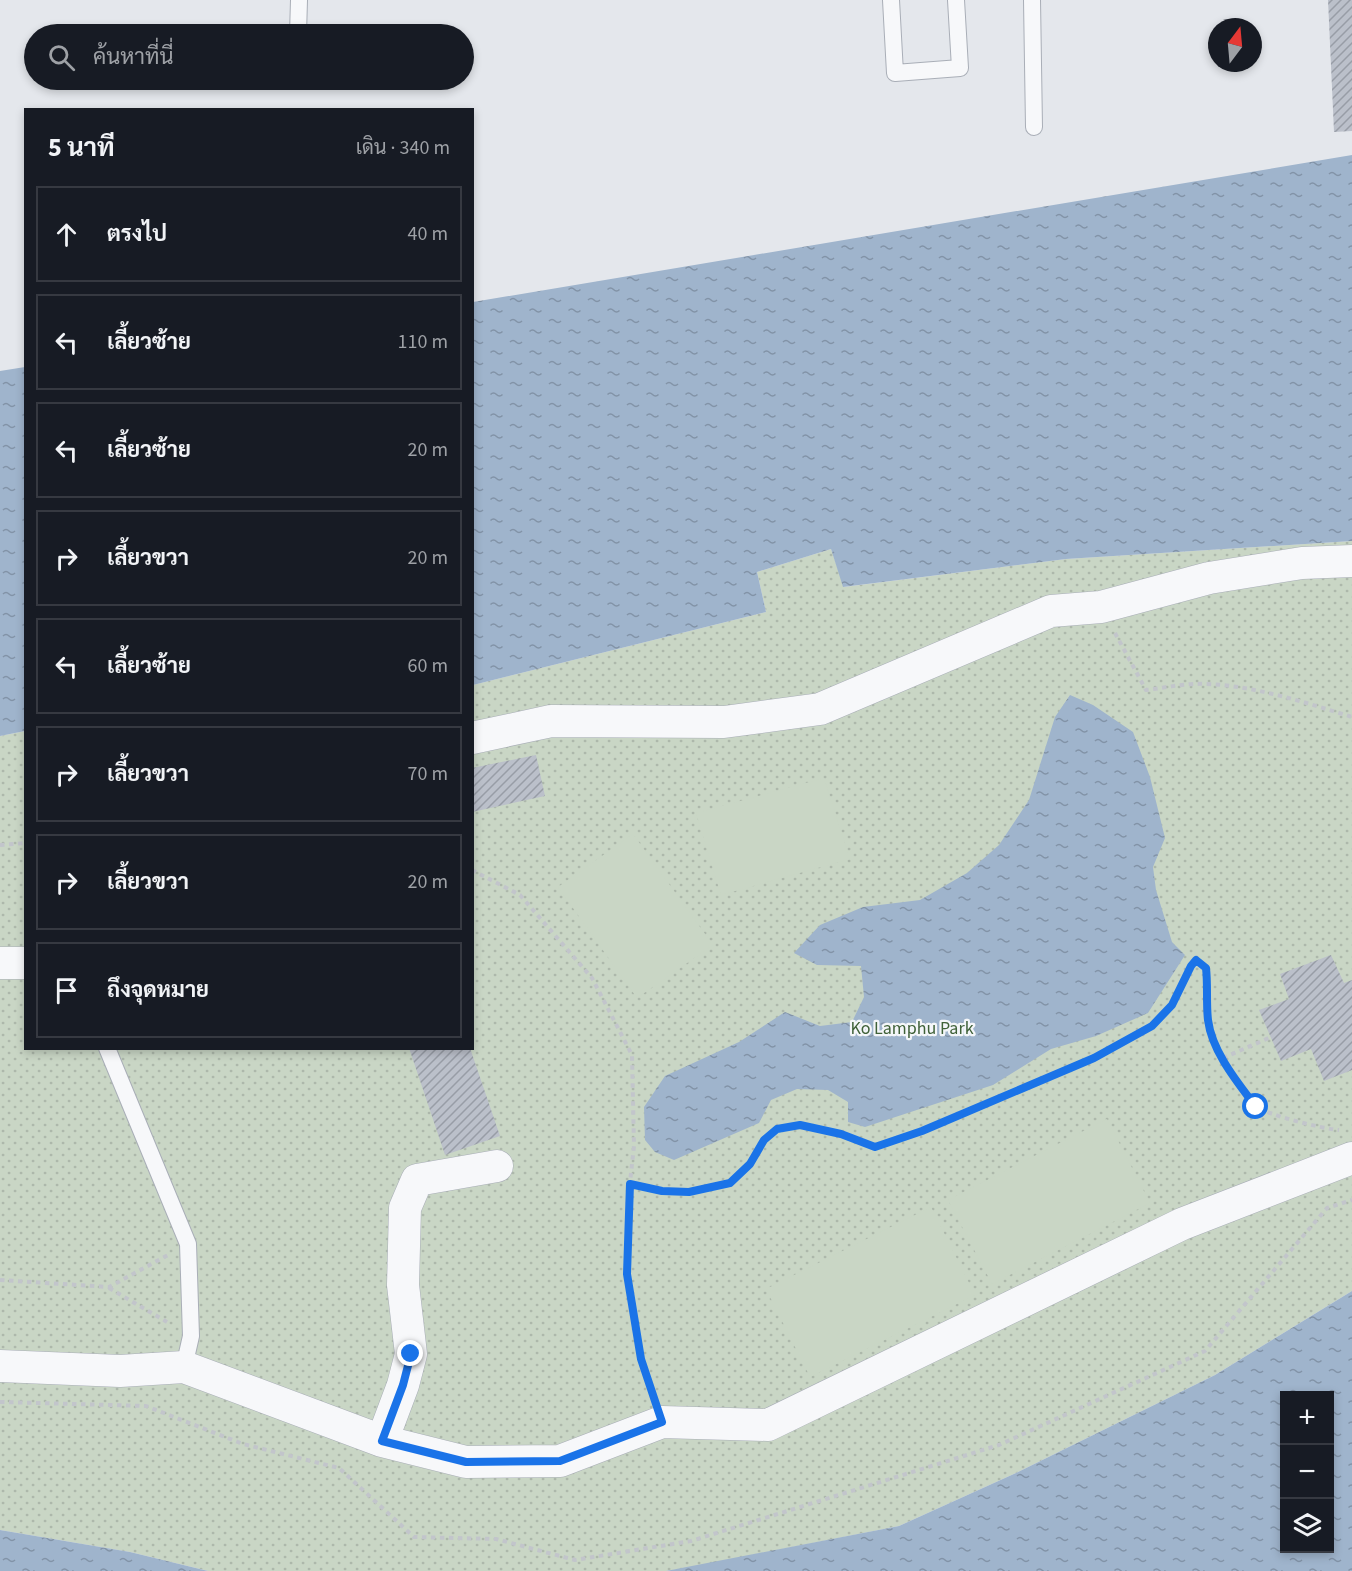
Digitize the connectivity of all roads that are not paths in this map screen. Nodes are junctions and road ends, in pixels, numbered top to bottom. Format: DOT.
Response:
graph roads {
  1 [pos="298,0"];
  2 [pos="891,0"];
  3 [pos="956,0"];
  4 [pos="1032,0"];
  5 [pos="298,24"];
  6 [pos="1034,127"];
  7 [pos="1352,561"];
  8 [pos="474,738"];
  9 [pos="0,963"];
  10 [pos="24,963"];
  11 [pos="108,1050"];
  12 [pos="1347,1144"];
  13 [pos="497,1166"];
  14 [pos="0,1366"];
  15 [pos="184,1367"];
  16 [pos="382,1441"];
  1 -- 5 [label="lane"];
  2 -- 3 [label="lane"];
  4 -- 6 [label="lane"];
  7 -- 8 [label="street"];
  9 -- 10 [label="street"];
  11 -- 15 [label="lane"];
  12 -- 16 [label="street"];
  13 -- 16 [label="street"];
  14 -- 15 [label="street"];
  15 -- 16 [label="street"];
}
